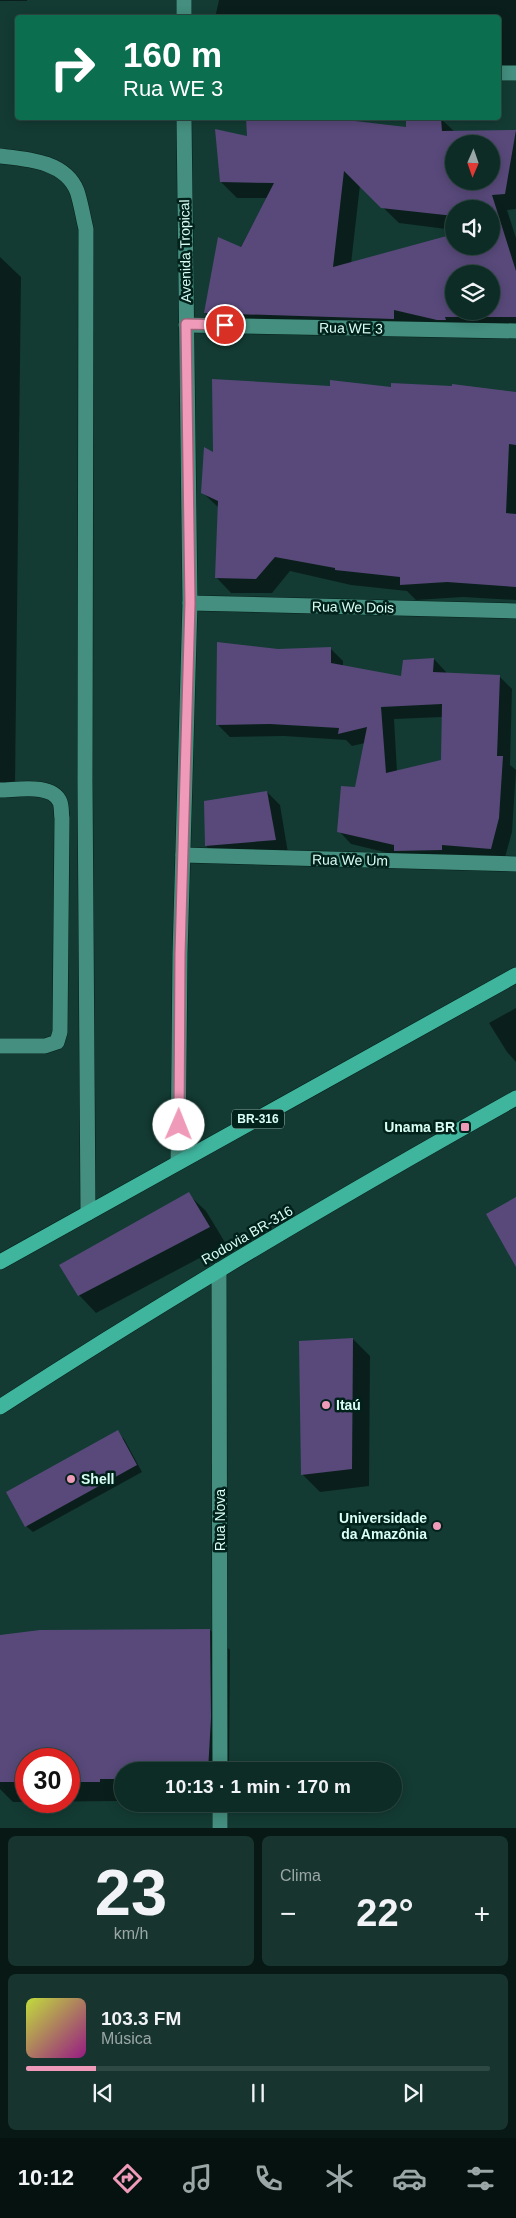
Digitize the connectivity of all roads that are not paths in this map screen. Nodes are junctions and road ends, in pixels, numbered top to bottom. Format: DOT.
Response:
graph roads {
  1 [pos="184,0"];
  2 [pos="184,15"];
  3 [pos="501,73"];
  4 [pos="516,73"];
  5 [pos="184,120"];
  6 [pos="0,156"];
  7 [pos="186,324"];
  8 [pos="516,331"];
  9 [pos="190,603"];
  10 [pos="516,611"];
  11 [pos="0,790"];
  12 [pos="184,855"];
  13 [pos="516,864"];
  14 [pos="516,975"];
  15 [pos="0,1046"];
  16 [pos="516,1098"];
  17 [pos="178,1163"];
  18 [pos="88,1213"];
  19 [pos="0,1262"];
  20 [pos="219,1270"];
  21 [pos="0,1407"];
  22 [pos="220,1762"];
  23 [pos="220,1812"];
  24 [pos="220,1828"];
  1 -- 2 [label="street"];
  3 -- 4 [label="street"];
  5 -- 7 [label="street, Avenida Tropical"];
  6 -- 18 [label="street"];
  7 -- 8 [label="street, Rua WE 3"];
  7 -- 9 [label="street, Avenida Tropical"];
  9 -- 10 [label="street, Rua We Dois"];
  9 -- 12 [label="street, Avenida Tropical"];
  11 -- 15 [label="street"];
  12 -- 13 [label="street, Rua We Um"];
  12 -- 17 [label="street, Avenida Tropical"];
  14 -- 17 [label="highway, BR-316"];
  16 -- 20 [label="highway, Rodovia BR-316"];
  17 -- 18 [label="highway, BR-316"];
  18 -- 19 [label="highway, BR-316"];
  20 -- 21 [label="highway, Rodovia BR-316"];
  20 -- 22 [label="street, Rua Nova"];
  23 -- 24 [label="street"];
}
